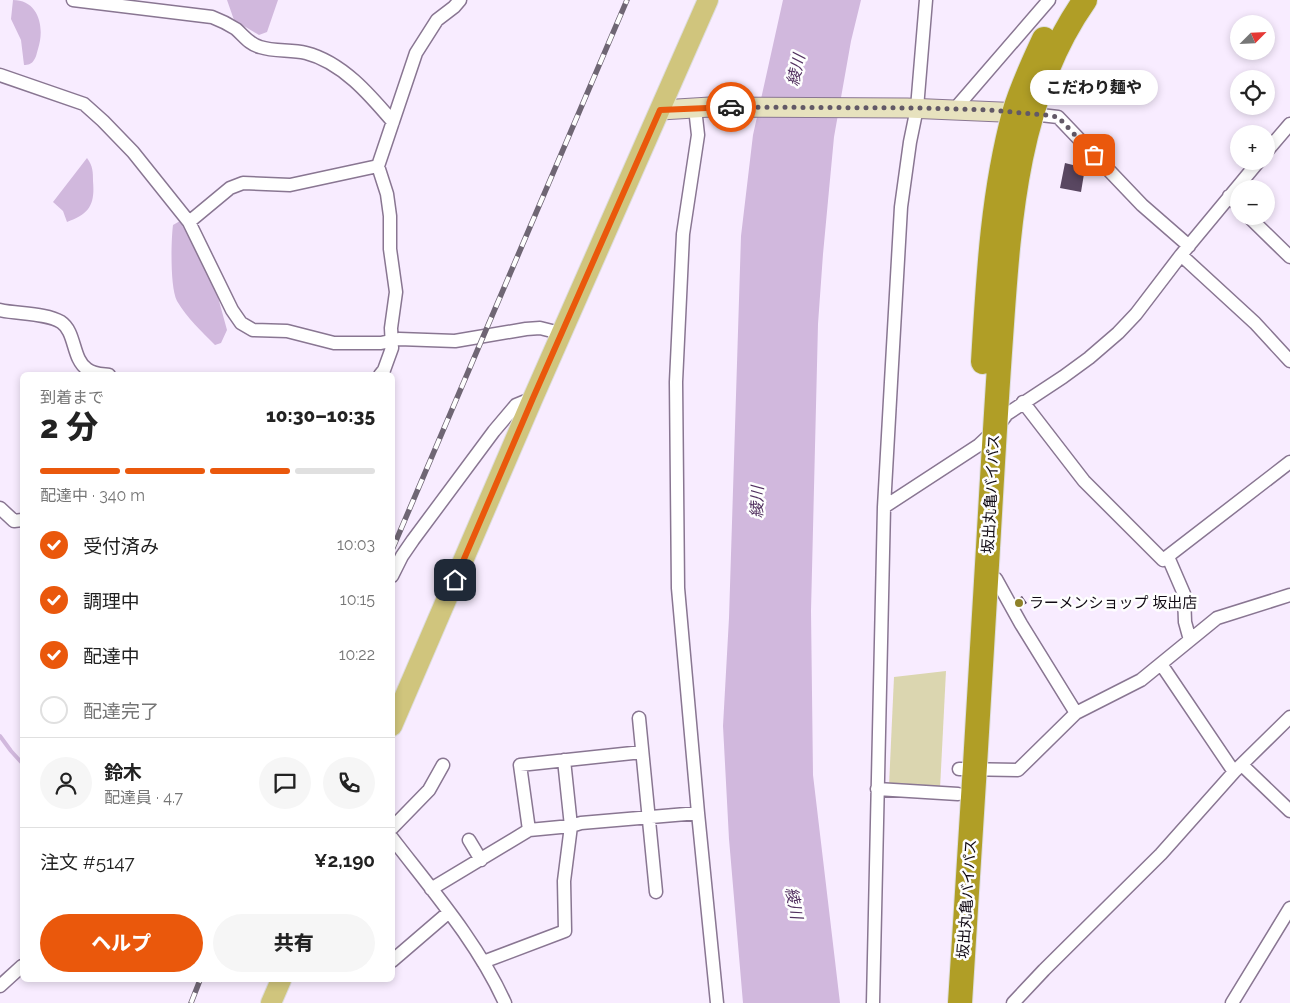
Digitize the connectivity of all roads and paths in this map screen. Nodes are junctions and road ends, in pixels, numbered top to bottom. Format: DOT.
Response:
graph roads {
  1 [pos="73,0"];
  2 [pos="460,0"];
  3 [pos="708,0"];
  4 [pos="926,0"];
  5 [pos="1049,0"];
  6 [pos="1066,0"];
  7 [pos="1085,0"];
  8 [pos="0,74"];
  9 [pos="702,108"];
  10 [pos="912,108"];
  11 [pos="660,110"];
  12 [pos="954,110"];
  13 [pos="1023,113"];
  14 [pos="393,122"];
  15 [pos="1290,124"];
  16 [pos="1275,142"];
  17 [pos="378,166"];
  18 [pos="1251,170"];
  19 [pos="1229,196"];
  20 [pos="189,222"];
  21 [pos="1257,225"];
  22 [pos="1185,251"];
  23 [pos="1290,257"];
  24 [pos="0,310"];
  25 [pos="560,336"];
  26 [pos="392,340"];
  27 [pos="1290,361"];
  28 [pos="93,372"];
  29 [pos="382,372"];
  30 [pos="533,398"];
  31 [pos="1023,402"];
  32 [pos="987,438"];
  33 [pos="1290,462"];
  34 [pos="884,507"];
  35 [pos="0,508"];
  36 [pos="20,520"];
  37 [pos="1168,557"];
  38 [pos="395,570"];
  39 [pos="996,579"];
  40 [pos="1290,595"];
  41 [pos="1190,640"];
  42 [pos="1161,664"];
  43 [pos="1076,713"];
  44 [pos="1290,717"];
  45 [pos="639,718"];
  46 [pos="395,719"];
  47 [pos="642,752"];
  48 [pos="564,760"];
  49 [pos="443,765"];
  50 [pos="967,769"];
  51 [pos="1238,769"];
  52 [pos="877,789"];
  53 [pos="958,794"];
  54 [pos="1290,811"];
  55 [pos="698,813"];
  56 [pos="648,818"];
  57 [pos="395,826"];
  58 [pos="571,826"];
  59 [pos="529,830"];
  60 [pos="469,840"];
  61 [pos="395,842"];
  62 [pos="481,860"];
  63 [pos="431,889"];
  64 [pos="656,892"];
  65 [pos="1290,908"];
  66 [pos="449,912"];
  67 [pos="395,958"];
  68 [pos="483,962"];
  69 [pos="20,968"];
  70 [pos="280,982"];
  71 [pos="0,986"];
  72 [pos="271,1003"];
  73 [pos="505,1003"];
  74 [pos="717,1003"];
  75 [pos="873,1003"];
  76 [pos="944,1003"];
  77 [pos="960,1003"];
  78 [pos="1013,1003"];
  79 [pos="1232,1003"];
  1 -- 14 [label="street"];
  2 -- 14 [label="street"];
  3 -- 11 [label="main road"];
  4 -- 10 [label="street"];
  5 -- 12 [label="street"];
  6 -- 13 [label="highway, 坂出丸亀バイパス"];
  7 -- 13 [label="highway, 坂出丸亀バイパス"];
  8 -- 20 [label="street"];
  9 -- 10 [label="main road"];
  9 -- 11 [label="main road"];
  9 -- 55 [label="street"];
  10 -- 12 [label="main road"];
  10 -- 34 [label="street"];
  11 -- 25 [label="main road"];
  12 -- 13 [label="main road"];
  13 -- 22 [label="street"];
  13 -- 32 [label="highway, 坂出丸亀バイパス"];
  14 -- 17 [label="street"];
  15 -- 16 [label="street"];
  17 -- 20 [label="street"];
  17 -- 26 [label="street"];
  18 -- 19 [label="street"];
  19 -- 22 [label="street"];
  20 -- 26 [label="street"];
  21 -- 23 [label="street"];
  22 -- 27 [label="street"];
  22 -- 31 [label="street"];
  24 -- 28 [label="street"];
  25 -- 26 [label="street"];
  25 -- 30 [label="main road"];
  26 -- 29 [label="street"];
  30 -- 38 [label="street"];
  30 -- 46 [label="main road"];
  31 -- 32 [label="street"];
  31 -- 37 [label="street"];
  32 -- 34 [label="street"];
  32 -- 50 [label="highway, 坂出丸亀バイパス"];
  33 -- 37 [label="street"];
  34 -- 52 [label="street"];
  35 -- 36 [label="street"];
  37 -- 41 [label="street"];
  39 -- 43 [label="street"];
  40 -- 41 [label="street"];
  41 -- 42 [label="street"];
  42 -- 43 [label="street"];
  42 -- 51 [label="street"];
  43 -- 50 [label="street"];
  44 -- 51 [label="street"];
  45 -- 47 [label="street"];
  47 -- 48 [label="street"];
  47 -- 56 [label="street"];
  48 -- 58 [label="street"];
  48 -- 59 [label="street"];
  49 -- 57 [label="street"];
  50 -- 53 [label="highway, 坂出丸亀バイパス"];
  50 -- 77 [label="highway, 坂出丸亀バイパス"];
  51 -- 54 [label="street"];
  51 -- 78 [label="street"];
  52 -- 53 [label="street"];
  52 -- 75 [label="street"];
  53 -- 76 [label="highway, 坂出丸亀バイパス"];
  55 -- 56 [label="street"];
  55 -- 74 [label="street"];
  56 -- 58 [label="street"];
  56 -- 64 [label="street"];
  58 -- 59 [label="street"];
  58 -- 68 [label="street"];
  59 -- 62 [label="street"];
  60 -- 62 [label="street"];
  61 -- 63 [label="street"];
  62 -- 63 [label="street"];
  63 -- 66 [label="street"];
  65 -- 79 [label="street"];
  66 -- 67 [label="street"];
  66 -- 68 [label="street"];
  68 -- 73 [label="street"];
  69 -- 71 [label="street"];
  70 -- 72 [label="main road"];
}
